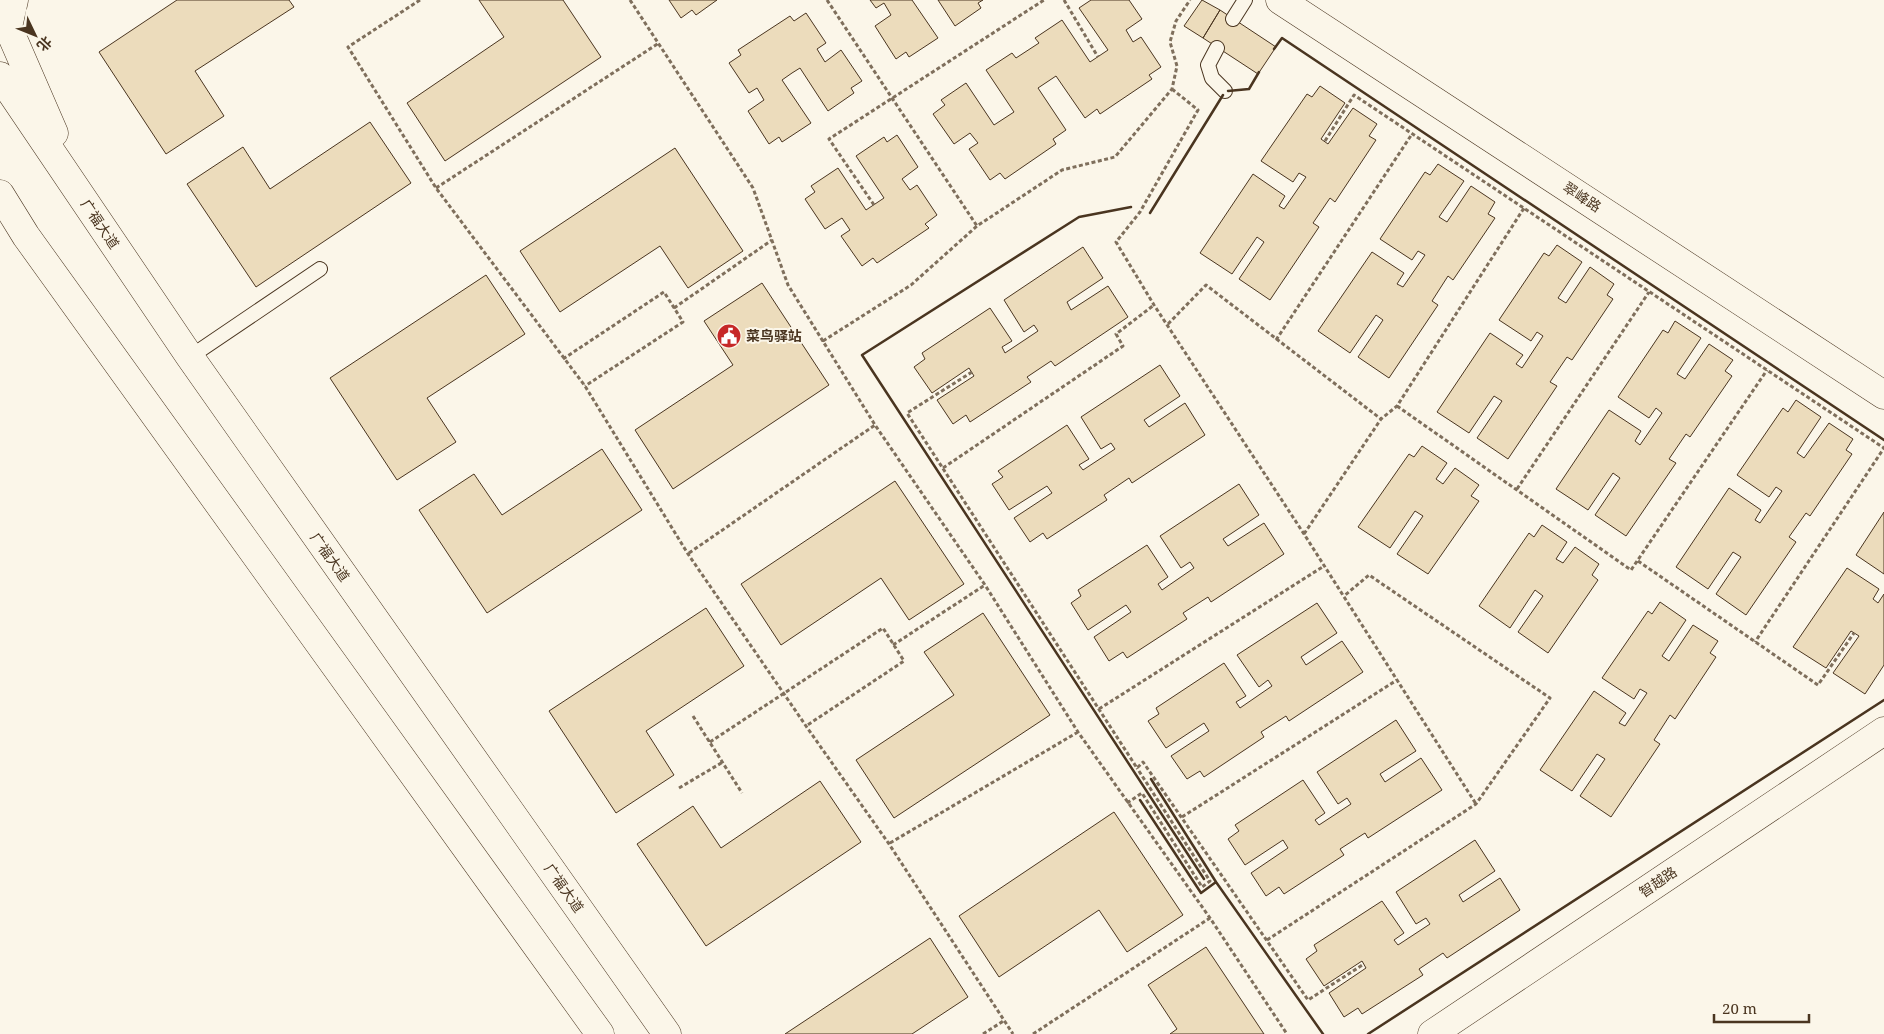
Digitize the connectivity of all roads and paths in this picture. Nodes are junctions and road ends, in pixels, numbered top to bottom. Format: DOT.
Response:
graph roads {
  1 [pos="14,0"];
  2 [pos="420,0"];
  3 [pos="630,0"];
  4 [pos="827,0"];
  5 [pos="1044,0"];
  6 [pos="1064,0"];
  7 [pos="1190,0"];
  8 [pos="1245,0"];
  9 [pos="1280,0"];
  10 [pos="1234,19"];
  11 [pos="660,43"];
  12 [pos="1218,48"];
  13 [pos="1098,57"];
  14 [pos="0,76"];
  15 [pos="1172,89"];
  16 [pos="1225,92"];
  17 [pos="892,99"];
  18 [pos="1412,134"];
  19 [pos="1325,141"];
  20 [pos="436,188"];
  21 [pos="0,194"];
  22 [pos="82,197"];
  23 [pos="0,206"];
  24 [pos="874,206"];
  25 [pos="1524,208"];
  26 [pos="977,226"];
  27 [pos="26,236"];
  28 [pos="772,240"];
  29 [pos="320,269"];
  30 [pos="1649,292"];
  31 [pos="1154,306"];
  32 [pos="674,308"];
  33 [pos="1168,324"];
  34 [pos="1276,340"];
  35 [pos="823,341"];
  36 [pos="190,357"];
  37 [pos="563,359"];
  38 [pos="1767,370"];
  39 [pos="972,372"];
  40 [pos="585,386"];
  41 [pos="1884,395"];
  42 [pos="1397,406"];
  43 [pos="1381,419"];
  44 [pos="875,425"];
  45 [pos="943,468"];
  46 [pos="1517,489"];
  47 [pos="1304,534"];
  48 [pos="688,554"];
  49 [pos="1638,561"];
  50 [pos="1324,566"];
  51 [pos="985,585"];
  52 [pos="1344,596"];
  53 [pos="1854,633"];
  54 [pos="1756,642"];
  55 [pos="893,645"];
  56 [pos="1397,680"];
  57 [pos="785,693"];
  58 [pos="1099,709"];
  59 [pos="693,716"];
  60 [pos="806,726"];
  61 [pos="1884,731"];
  62 [pos="1078,732"];
  63 [pos="710,742"];
  64 [pos="723,762"];
  65 [pos="1136,768"];
  66 [pos="679,788"];
  67 [pos="742,792"];
  68 [pos="1128,804"];
  69 [pos="1476,804"];
  70 [pos="1182,817"];
  71 [pos="889,844"];
  72 [pos="1210,918"];
  73 [pos="1266,940"];
  74 [pos="1364,964"];
  75 [pos="1004,1020"];
  76 [pos="600,1034"];
  77 [pos="667,1034"];
  78 [pos="983,1034"];
  79 [pos="1013,1034"];
  80 [pos="1033,1034"];
  81 [pos="1287,1034"];
  82 [pos="1432,1034"];
  1 -- 22 [label="main road"];
  2 -- 20 [label="path"];
  3 -- 11 [label="path"];
  4 -- 17 [label="path"];
  5 -- 17 [label="path"];
  6 -- 13 [label="path"];
  7 -- 15 [label="path"];
  8 -- 10 [label="lane"];
  9 -- 41 [label="main road, 翠峰路"];
  11 -- 20 [label="path"];
  11 -- 28 [label="path"];
  12 -- 16 [label="lane"];
  14 -- 22 [label="main road, 广福大道"];
  15 -- 26 [label="path"];
  15 -- 31 [label="path"];
  17 -- 24 [label="path"];
  17 -- 26 [label="path"];
  18 -- 19 [label="path"];
  18 -- 25 [label="path"];
  18 -- 34 [label="path"];
  20 -- 37 [label="path"];
  21 -- 27 [label="main road"];
  22 -- 36 [label="main road, 广福大道"];
  23 -- 27 [label="main road"];
  25 -- 30 [label="path"];
  25 -- 42 [label="path"];
  26 -- 35 [label="path"];
  27 -- 76 [label="main road"];
  28 -- 32 [label="path"];
  28 -- 35 [label="path"];
  29 -- 36 [label="lane"];
  30 -- 38 [label="path"];
  30 -- 46 [label="path"];
  31 -- 33 [label="path"];
  31 -- 45 [label="path"];
  32 -- 37 [label="path"];
  32 -- 40 [label="path"];
  33 -- 34 [label="path"];
  33 -- 47 [label="path"];
  34 -- 43 [label="path"];
  35 -- 44 [label="path"];
  36 -- 77 [label="main road, 广福大道"];
  37 -- 40 [label="path"];
  38 -- 49 [label="path"];
  38 -- 54 [label="path"];
  39 -- 45 [label="path"];
  40 -- 48 [label="path"];
  42 -- 43 [label="path"];
  42 -- 46 [label="path"];
  43 -- 47 [label="path"];
  44 -- 48 [label="path"];
  44 -- 51 [label="path"];
  45 -- 58 [label="path"];
  46 -- 49 [label="path"];
  47 -- 50 [label="path"];
  48 -- 57 [label="path"];
  49 -- 54 [label="path"];
  50 -- 52 [label="path"];
  50 -- 58 [label="path"];
  51 -- 55 [label="path"];
  51 -- 62 [label="path"];
  52 -- 56 [label="path"];
  52 -- 69 [label="path"];
  53 -- 54 [label="path"];
  55 -- 57 [label="path"];
  55 -- 60 [label="path"];
  56 -- 69 [label="path"];
  56 -- 70 [label="path"];
  57 -- 60 [label="path"];
  57 -- 63 [label="path"];
  58 -- 65 [label="path"];
  59 -- 63 [label="path"];
  60 -- 71 [label="path"];
  61 -- 82 [label="main road, 智越路"];
  62 -- 68 [label="path"];
  62 -- 71 [label="path"];
  63 -- 64 [label="path"];
  64 -- 66 [label="path"];
  64 -- 67 [label="path"];
  65 -- 68 [label="path"];
  65 -- 70 [label="path"];
  68 -- 72 [label="path"];
  69 -- 73 [label="path"];
  70 -- 73 [label="path"];
  71 -- 75 [label="path"];
  72 -- 80 [label="path"];
  72 -- 81 [label="path"];
  73 -- 74 [label="path"];
  75 -- 78 [label="path"];
  75 -- 79 [label="path"];
}
